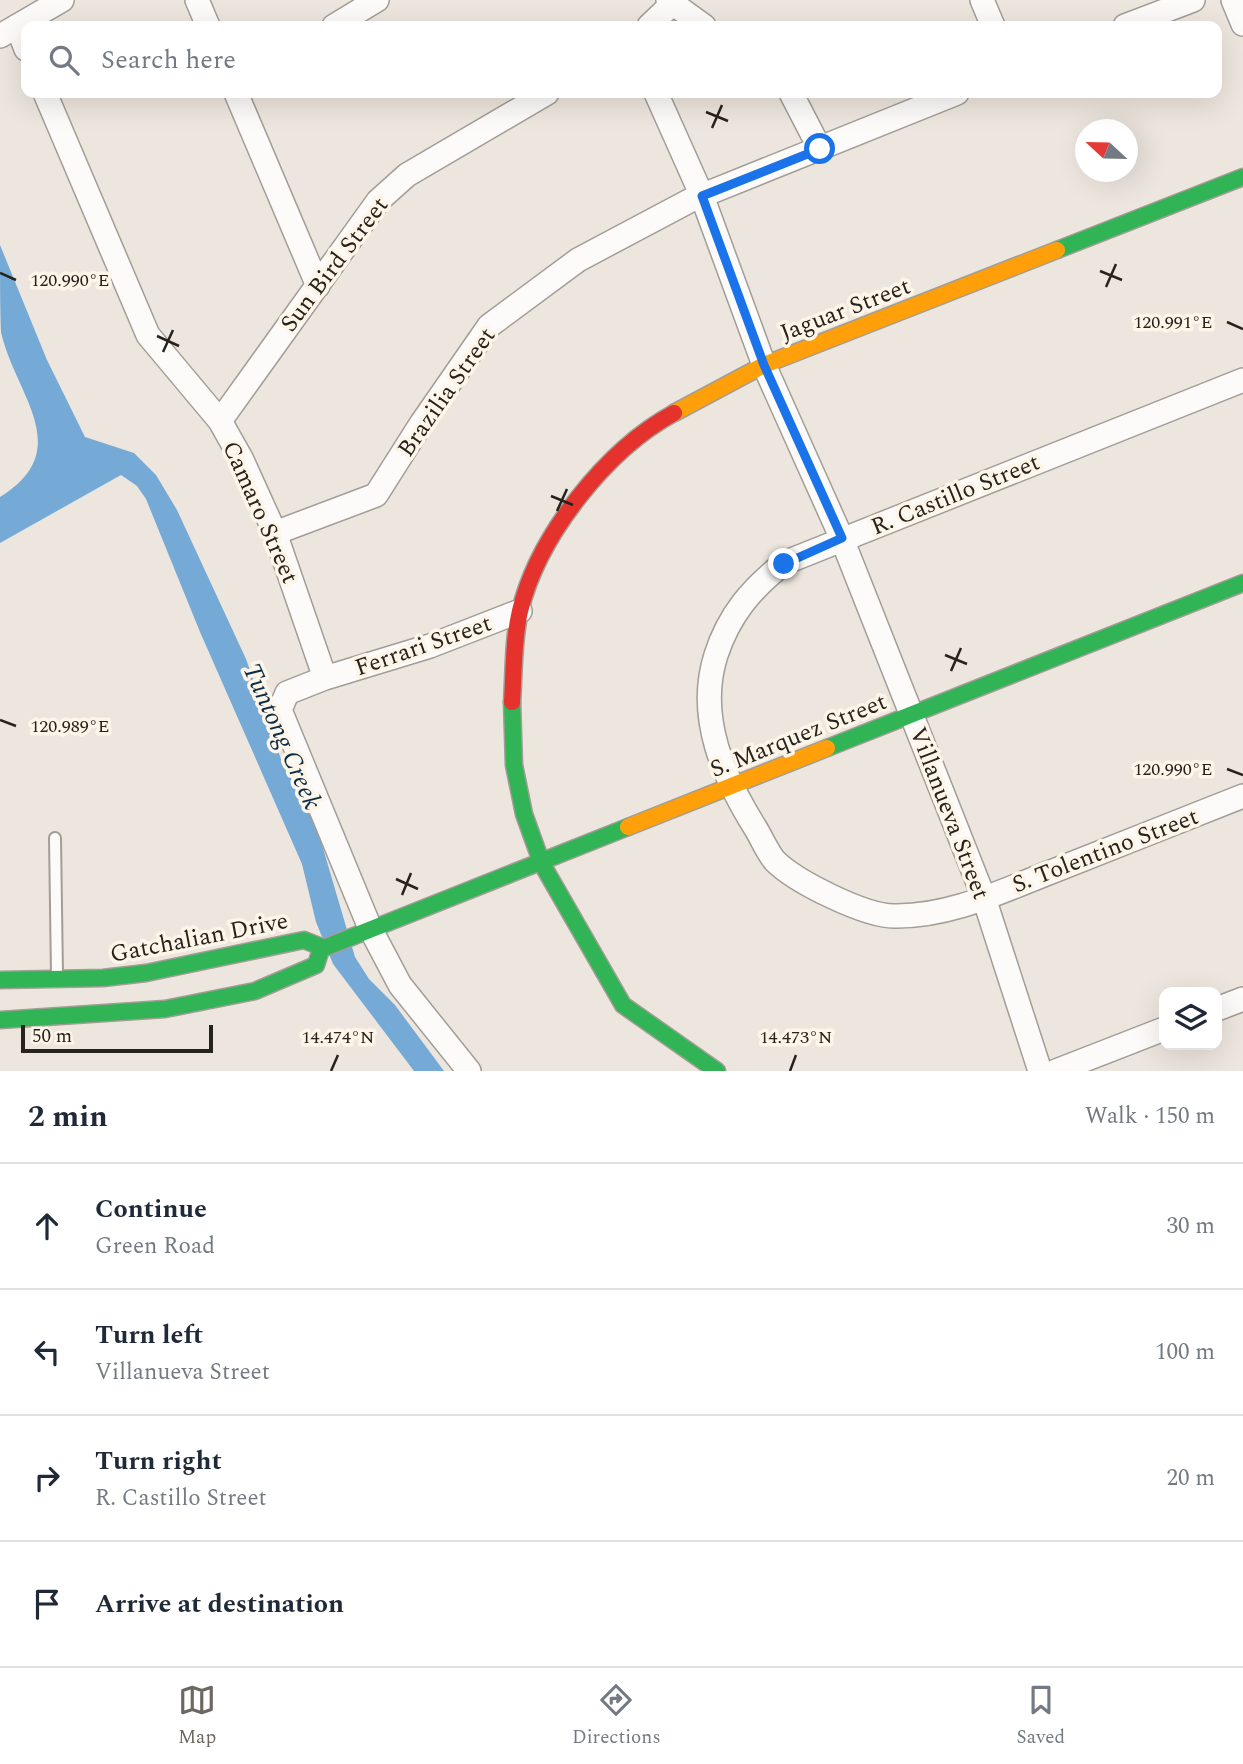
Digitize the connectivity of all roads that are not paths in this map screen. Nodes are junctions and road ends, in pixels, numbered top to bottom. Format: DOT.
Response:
graph roads {
  1 [pos="62,0"];
  2 [pos="197,0"];
  3 [pos="377,0"];
  4 [pos="982,0"];
  5 [pos="1193,0"];
  6 [pos="1233,0"];
  7 [pos="671,1"];
  8 [pos="25,21"];
  9 [pos="206,21"];
  10 [pos="342,21"];
  11 [pos="653,21"];
  12 [pos="697,21"];
  13 [pos="991,21"];
  14 [pos="1138,21"];
  15 [pos="1243,24"];
  16 [pos="8,31"];
  17 [pos="21,44"];
  18 [pos="47,98"];
  19 [pos="238,98"];
  20 [pos="538,98"];
  21 [pos="658,98"];
  22 [pos="794,98"];
  23 [pos="945,98"];
  24 [pos="820,149"];
  25 [pos="1243,177"];
  26 [pos="697,198"];
  27 [pos="318,286"];
  28 [pos="764,365"];
  29 [pos="1243,380"];
  30 [pos="220,421"];
  31 [pos="275,533"];
  32 [pos="842,538"];
  33 [pos="1243,583"];
  34 [pos="520,611"];
  35 [pos="325,678"];
  36 [pos="911,715"];
  37 [pos="729,787"];
  38 [pos="1243,796"];
  39 [pos="55,838"];
  40 [pos="542,864"];
  41 [pos="984,898"];
  42 [pos="362,931"];
  43 [pos="322,948"];
  44 [pos="251,972"];
  45 [pos="57,979"];
  46 [pos="0,980"];
  47 [pos="1243,999"];
  48 [pos="1222,1007"];
  49 [pos="0,1020"];
  50 [pos="1159,1031"];
  51 [pos="470,1071"];
  52 [pos="718,1071"];
  53 [pos="1040,1071"];
  54 [pos="1056,1071"];
  1 -- 8 [label="street"];
  2 -- 9 [label="street"];
  3 -- 10 [label="street"];
  4 -- 13 [label="street"];
  5 -- 14 [label="street"];
  6 -- 15 [label="street"];
  7 -- 11 [label="street"];
  7 -- 12 [label="street"];
  16 -- 17 [label="street"];
  18 -- 30 [label="street, Camaro Street"];
  19 -- 27 [label="street"];
  20 -- 27 [label="street, Sun Bird Street"];
  21 -- 26 [label="street, Villanueva Street"];
  22 -- 24 [label="street"];
  23 -- 24 [label="street, Brazilia Street"];
  24 -- 26 [label="street, Brazilia Street"];
  25 -- 28 [label="street, Jaguar Street"];
  26 -- 28 [label="street, Villanueva Street"];
  26 -- 31 [label="street, Brazilia Street"];
  27 -- 30 [label="street, Sun Bird Street"];
  28 -- 32 [label="street, Villanueva Street"];
  28 -- 34 [label="street, Jaguar Street"];
  29 -- 32 [label="street, R. Castillo Street"];
  30 -- 31 [label="street, Camaro Street"];
  31 -- 35 [label="street, Camaro Street"];
  32 -- 36 [label="street, Villanueva Street"];
  32 -- 37 [label="street, R. Castillo Street"];
  33 -- 36 [label="street, S. Marquez Street"];
  34 -- 35 [label="street, Ferrari Street"];
  34 -- 40 [label="street, Jaguar Street"];
  35 -- 42 [label="street"];
  36 -- 37 [label="street, S. Marquez Street"];
  36 -- 41 [label="street, Villanueva Street"];
  37 -- 40 [label="street, S. Marquez Street"];
  37 -- 41 [label="street, S. Tolentino Street"];
  38 -- 41 [label="street, S. Tolentino Street"];
  39 -- 45 [label="lane"];
  40 -- 42 [label="street, S. Marquez Street"];
  40 -- 52 [label="street, Jaguar Street"];
  41 -- 53 [label="street, Villanueva Street"];
  42 -- 43 [label="street, Gatchalian Drive"];
  42 -- 51 [label="street"];
  43 -- 44 [label="street, Gatchalian Drive"];
  43 -- 44 [label="street, Gatchalian Drive"];
  44 -- 45 [label="street, Gatchalian Drive"];
  44 -- 49 [label="street, Gatchalian Drive"];
  45 -- 46 [label="street, Gatchalian Drive"];
  47 -- 48 [label="street"];
  50 -- 54 [label="street"];
}
